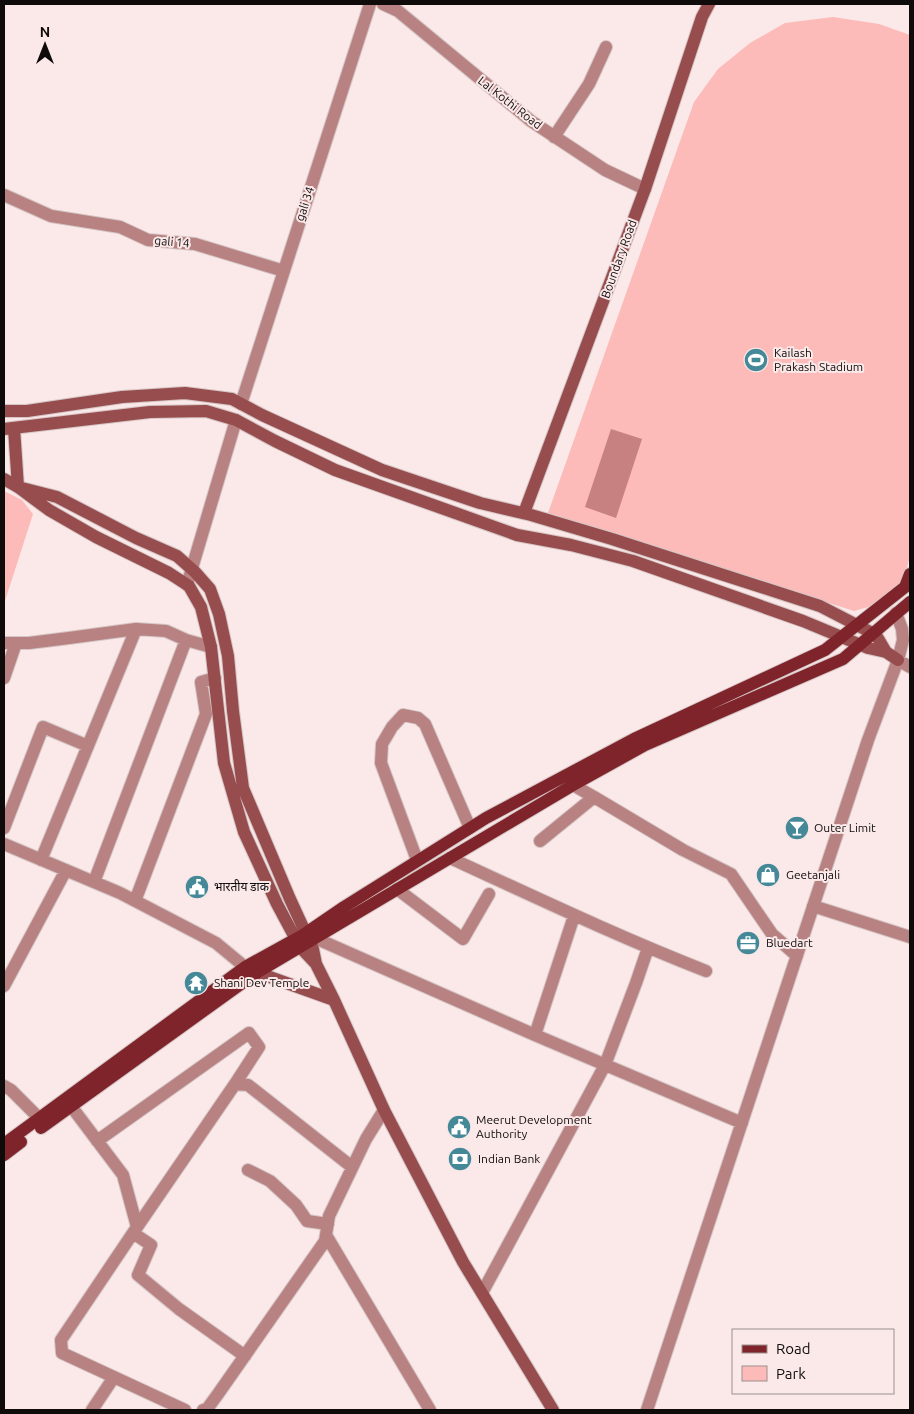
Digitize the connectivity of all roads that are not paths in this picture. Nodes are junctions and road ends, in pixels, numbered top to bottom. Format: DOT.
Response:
graph roads {
  1 [pos="370,4"];
  2 [pos="383,4"];
  3 [pos="709,4"];
  4 [pos="606,46"];
  5 [pos="554,137"];
  6 [pos="645,189"];
  7 [pos="4,195"];
  8 [pos="284,271"];
  9 [pos="241,404"];
  10 [pos="4,412"];
  11 [pos="236,420"];
  12 [pos="9,428"];
  13 [pos="4,479"];
  14 [pos="18,487"];
  15 [pos="524,513"];
  16 [pos="191,569"];
  17 [pos="910,574"];
  18 [pos="187,585"];
  19 [pos="908,588"];
  20 [pos="910,602"];
  21 [pos="896,613"];
  22 [pos="857,625"];
  23 [pos="136,629"];
  24 [pos="873,633"];
  25 [pos="842,637"];
  26 [pos="186,640"];
  27 [pos="10,643"];
  28 [pos="860,644"];
  29 [pos="211,647"];
  30 [pos="886,652"];
  31 [pos="898,660"];
  32 [pos="910,668"];
  33 [pos="4,678"];
  34 [pos="215,678"];
  35 [pos="88,746"];
  36 [pos="573,786"];
  37 [pos="594,797"];
  38 [pos="4,828"];
  39 [pos="470,828"];
  40 [pos="540,841"];
  41 [pos="4,844"];
  42 [pos="450,858"];
  43 [pos="41,860"];
  44 [pos="417,860"];
  45 [pos="66,870"];
  46 [pos="94,882"];
  47 [pos="397,889"];
  48 [pos="490,894"];
  49 [pos="135,900"];
  50 [pos="813,906"];
  51 [pos="574,916"];
  52 [pos="910,937"];
  53 [pos="305,940"];
  54 [pos="648,948"];
  55 [pos="797,956"];
  56 [pos="250,970"];
  57 [pos="706,971"];
  58 [pos="4,986"];
  59 [pos="334,1000"];
  60 [pos="535,1035"];
  61 [pos="605,1065"];
  62 [pos="235,1084"];
  63 [pos="4,1086"];
  64 [pos="71,1106"];
  65 [pos="384,1110"];
  66 [pos="39,1118"];
  67 [pos="742,1123"];
  68 [pos="97,1141"];
  69 [pos="4,1144"];
  70 [pos="4,1155"];
  71 [pos="352,1167"];
  72 [pos="248,1170"];
  73 [pos="327,1229"];
  74 [pos="135,1230"];
  75 [pos="482,1293"];
  76 [pos="245,1356"];
  77 [pos="114,1377"];
  78 [pos="92,1410"];
  79 [pos="185,1410"];
  80 [pos="203,1410"];
  81 [pos="430,1410"];
  82 [pos="554,1410"];
  83 [pos="646,1410"];
  1 -- 8 [label="street, gali 34"];
  2 -- 5 [label="street, Lal Kothi Road"];
  3 -- 6 [label="street, Boundary Road"];
  4 -- 5 [label="street"];
  5 -- 6 [label="street, Lal Kothi Road"];
  6 -- 15 [label="street, Boundary Road"];
  7 -- 8 [label="street, gali 14"];
  8 -- 9 [label="street, gali 34"];
  9 -- 10 [label="street"];
  9 -- 15 [label="street"];
  11 -- 12 [label="street"];
  11 -- 16 [label="street"];
  11 -- 25 [label="street"];
  12 -- 14 [label="street"];
  13 -- 14 [label="street"];
  14 -- 16 [label="street"];
  14 -- 18 [label="street"];
  15 -- 22 [label="street"];
  16 -- 18 [label="street"];
  16 -- 53 [label="street"];
  17 -- 19 [label="main road"];
  18 -- 29 [label="street"];
  19 -- 22 [label="main road"];
  20 -- 21 [label="main road"];
  21 -- 24 [label="main road"];
  21 -- 31 [label="street"];
  22 -- 24 [label="street"];
  22 -- 25 [label="main road"];
  23 -- 26 [label="street"];
  23 -- 27 [label="street"];
  23 -- 35 [label="street"];
  24 -- 28 [label="main road"];
  24 -- 30 [label="street"];
  25 -- 28 [label="street"];
  25 -- 39 [label="main road"];
  26 -- 29 [label="street"];
  26 -- 46 [label="street"];
  27 -- 33 [label="street"];
  28 -- 30 [label="street"];
  28 -- 36 [label="main road"];
  29 -- 34 [label="street"];
  30 -- 31 [label="street"];
  31 -- 32 [label="street"];
  31 -- 50 [label="street"];
  34 -- 49 [label="street"];
  34 -- 53 [label="street"];
  35 -- 38 [label="street"];
  35 -- 43 [label="street"];
  36 -- 37 [label="street"];
  36 -- 42 [label="main road"];
  37 -- 40 [label="street"];
  37 -- 55 [label="street"];
  39 -- 44 [label="main road"];
  39 -- 44 [label="street"];
  41 -- 43 [label="street"];
  42 -- 47 [label="main road"];
  42 -- 51 [label="street"];
  43 -- 45 [label="street"];
  44 -- 53 [label="main road"];
  45 -- 46 [label="street"];
  45 -- 58 [label="street"];
  46 -- 49 [label="street"];
  47 -- 48 [label="street"];
  47 -- 53 [label="main road"];
  49 -- 56 [label="street"];
  50 -- 52 [label="street"];
  50 -- 55 [label="street"];
  51 -- 54 [label="street"];
  51 -- 60 [label="street"];
  53 -- 56 [label="main road"];
  53 -- 59 [label="street"];
  53 -- 60 [label="street"];
  54 -- 57 [label="street"];
  54 -- 61 [label="street"];
  55 -- 67 [label="street"];
  56 -- 59 [label="street"];
  56 -- 64 [label="main road"];
  56 -- 66 [label="main road"];
  59 -- 65 [label="street"];
  60 -- 61 [label="street"];
  61 -- 67 [label="street"];
  61 -- 75 [label="street"];
  62 -- 68 [label="street"];
  62 -- 71 [label="street"];
  62 -- 74 [label="street"];
  63 -- 66 [label="street"];
  64 -- 68 [label="street"];
  64 -- 70 [label="main road"];
  65 -- 71 [label="street"];
  65 -- 75 [label="street"];
  66 -- 69 [label="main road"];
  67 -- 83 [label="street"];
  68 -- 74 [label="street"];
  71 -- 73 [label="street"];
  72 -- 73 [label="street"];
  73 -- 76 [label="street"];
  73 -- 81 [label="street"];
  74 -- 76 [label="street"];
  74 -- 77 [label="street"];
  75 -- 82 [label="street"];
  76 -- 80 [label="street"];
  77 -- 78 [label="street"];
  77 -- 79 [label="street"];
}
